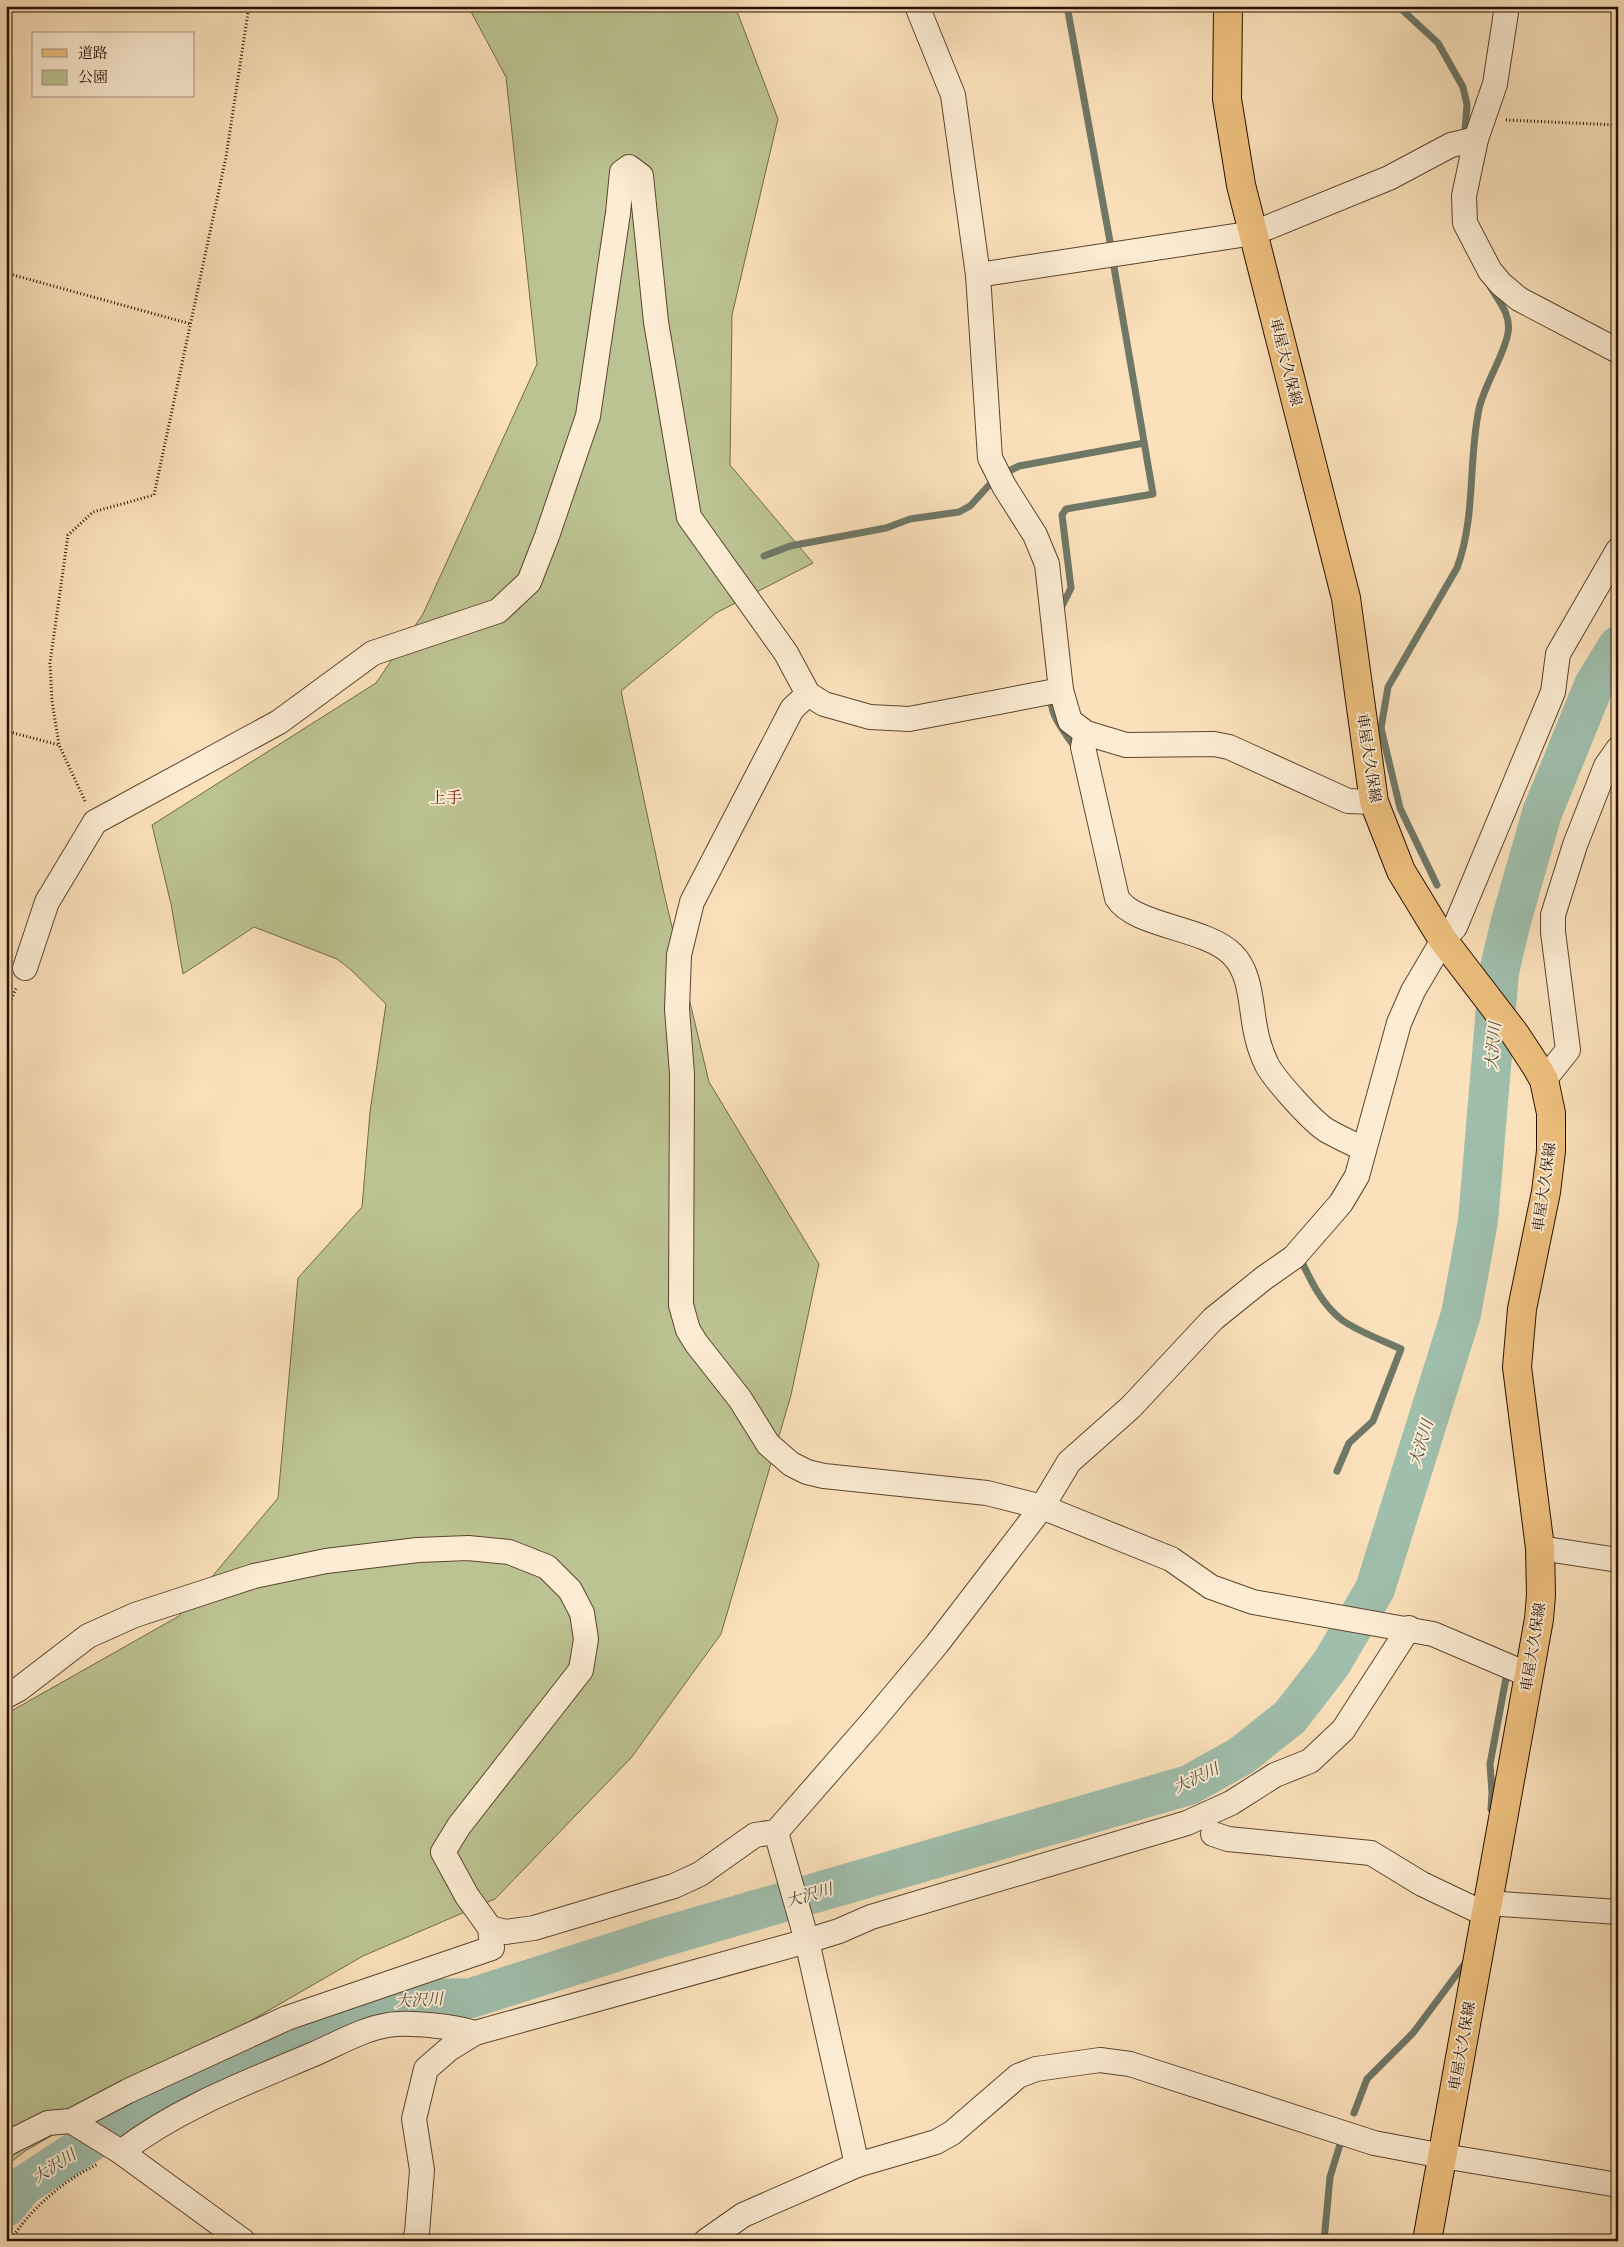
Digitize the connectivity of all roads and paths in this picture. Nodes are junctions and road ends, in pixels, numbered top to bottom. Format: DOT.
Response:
graph roads {
  1 [pos="249,6"];
  2 [pos="917,6"];
  3 [pos="1228,6"];
  4 [pos="1507,6"];
  5 [pos="1618,125"];
  6 [pos="1479,129"];
  7 [pos="1254,233"];
  8 [pos="6,273"];
  9 [pos="978,275"];
  10 [pos="191,324"];
  11 [pos="1618,351"];
  12 [pos="1618,550"];
  13 [pos="1061,690"];
  14 [pos="808,694"];
  15 [pos="6,731"];
  16 [pos="1086,734"];
  17 [pos="59,745"];
  18 [pos="1618,749"];
  19 [pos="1374,802"];
  20 [pos="95,822"];
  21 [pos="1451,948"];
  22 [pos="25,968"];
  23 [pos="1540,1073"];
  24 [pos="1364,1149"];
  25 [pos="1042,1507"];
  26 [pos="1540,1548"];
  27 [pos="1618,1560"];
  28 [pos="1401,1627"];
  29 [pos="1529,1675"];
  30 [pos="6,1696"];
  31 [pos="776,1832"];
  32 [pos="1213,1834"];
  33 [pos="1486,1909"];
  34 [pos="1618,1912"];
  35 [pos="490,1928"];
  36 [pos="805,1935"];
  37 [pos="475,2033"];
  38 [pos="75,2124"];
  39 [pos="6,2144"];
  40 [pos="115,2148"];
  41 [pos="1442,2156"];
  42 [pos="856,2165"];
  43 [pos="1618,2185"];
  44 [pos="10,2241"];
  45 [pos="242,2241"];
  46 [pos="414,2241"];
  47 [pos="706,2241"];
  48 [pos="1427,2241"];
  1 -- 10 [label="path"];
  2 -- 9 [label="street"];
  3 -- 7 [label="main road, 車屋大久保線"];
  4 -- 6 [label="street"];
  5 -- 6 [label="path"];
  6 -- 7 [label="street"];
  6 -- 11 [label="street"];
  7 -- 9 [label="street"];
  7 -- 19 [label="main road, 車屋大久保線"];
  8 -- 10 [label="path"];
  9 -- 13 [label="street"];
  10 -- 17 [label="path"];
  12 -- 21 [label="street"];
  13 -- 14 [label="street"];
  13 -- 16 [label="street"];
  14 -- 20 [label="street"];
  14 -- 25 [label="street"];
  15 -- 17 [label="path"];
  16 -- 19 [label="street"];
  16 -- 24 [label="street"];
  17 -- 20 [label="path"];
  18 -- 23 [label="street"];
  19 -- 21 [label="main road, 車屋大久保線"];
  20 -- 22 [label="street"];
  21 -- 23 [label="main road, 車屋大久保線"];
  21 -- 24 [label="street"];
  23 -- 26 [label="main road, 車屋大久保線"];
  24 -- 25 [label="street"];
  25 -- 28 [label="street"];
  25 -- 31 [label="street"];
  26 -- 27 [label="street"];
  26 -- 29 [label="main road, 車屋大久保線"];
  28 -- 29 [label="street"];
  28 -- 36 [label="street"];
  29 -- 33 [label="main road, 車屋大久保線"];
  30 -- 35 [label="street"];
  31 -- 35 [label="street"];
  31 -- 36 [label="street"];
  32 -- 33 [label="street"];
  33 -- 34 [label="street"];
  33 -- 41 [label="main road, 車屋大久保線"];
  35 -- 38 [label="street"];
  36 -- 37 [label="street"];
  36 -- 42 [label="street"];
  37 -- 40 [label="street"];
  37 -- 46 [label="street"];
  38 -- 39 [label="street"];
  38 -- 40 [label="street"];
  40 -- 44 [label="path"];
  40 -- 45 [label="street"];
  41 -- 42 [label="street"];
  41 -- 43 [label="street"];
  41 -- 48 [label="main road, 車屋大久保線"];
  42 -- 47 [label="street"];
}
